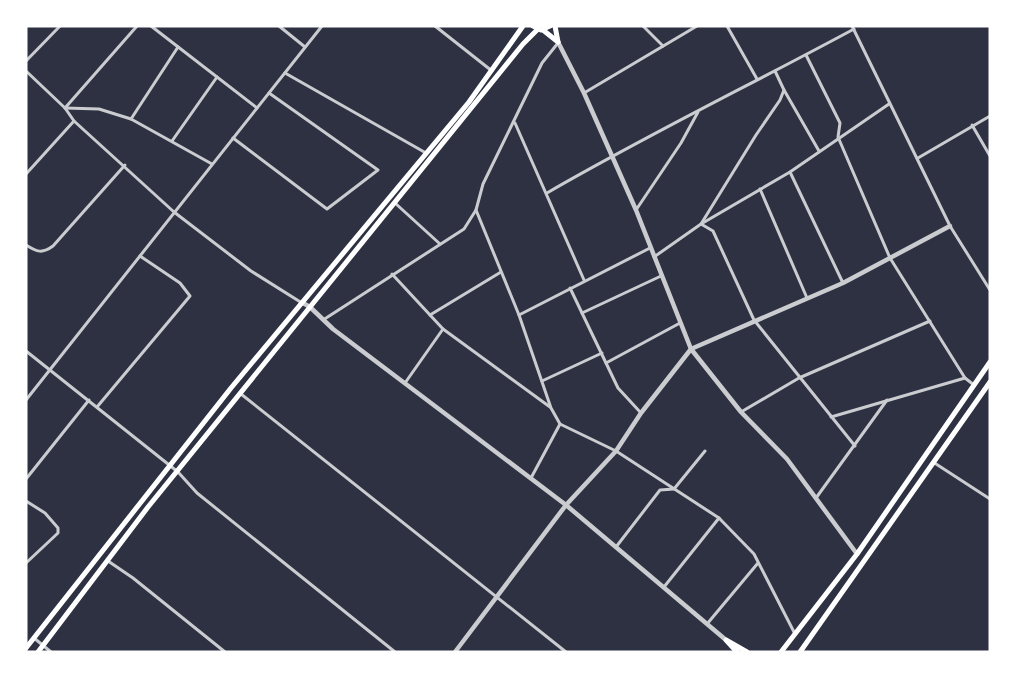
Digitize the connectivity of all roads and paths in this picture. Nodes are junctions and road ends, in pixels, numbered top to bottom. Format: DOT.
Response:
graph roads {
  1 [pos="60,26"];
  2 [pos="137,26"];
  3 [pos="151,26"];
  4 [pos="280,26"];
  5 [pos="322,26"];
  6 [pos="435,26"];
  7 [pos="523,26"];
  8 [pos="550,26"];
  9 [pos="555,26"];
  10 [pos="643,26"];
  11 [pos="697,26"];
  12 [pos="728,26"];
  13 [pos="538,28"];
  14 [pos="853,28"];
  15 [pos="558,42"];
  16 [pos="663,46"];
  17 [pos="178,47"];
  18 [pos="305,47"];
  19 [pos="806,55"];
  20 [pos="26,61"];
  21 [pos="492,71"];
  22 [pos="774,71"];
  23 [pos="26,72"];
  24 [pos="285,73"];
  25 [pos="217,77"];
  26 [pos="757,79"];
  27 [pos="784,90"];
  28 [pos="584,92"];
  29 [pos="270,93"];
  30 [pos="889,104"];
  31 [pos="65,108"];
  32 [pos="257,108"];
  33 [pos="698,111"];
  34 [pos="990,116"];
  35 [pos="131,119"];
  36 [pos="74,120"];
  37 [pos="515,122"];
  38 [pos="972,125"];
  39 [pos="838,137"];
  40 [pos="233,138"];
  41 [pos="172,141"];
  42 [pos="819,151"];
  43 [pos="427,154"];
  44 [pos="611,156"];
  45 [pos="990,156"];
  46 [pos="918,158"];
  47 [pos="212,164"];
  48 [pos="125,165"];
  49 [pos="790,172"];
  50 [pos="26,174"];
  51 [pos="760,189"];
  52 [pos="547,193"];
  53 [pos="395,203"];
  54 [pos="476,210"];
  55 [pos="636,210"];
  56 [pos="174,212"];
  57 [pos="701,224"];
  58 [pos="950,226"];
  59 [pos="440,244"];
  60 [pos="26,245"];
  61 [pos="650,248"];
  62 [pos="140,256"];
  63 [pos="654,258"];
  64 [pos="890,258"];
  65 [pos="502,272"];
  66 [pos="392,274"];
  67 [pos="661,276"];
  68 [pos="584,280"];
  69 [pos="843,283"];
  70 [pos="570,288"];
  71 [pos="990,290"];
  72 [pos="808,298"];
  73 [pos="303,303"];
  74 [pos="310,307"];
  75 [pos="582,313"];
  76 [pos="430,314"];
  77 [pos="519,315"];
  78 [pos="323,320"];
  79 [pos="754,320"];
  80 [pos="930,321"];
  81 [pos="680,323"];
  82 [pos="444,329"];
  83 [pos="691,349"];
  84 [pos="26,351"];
  85 [pos="602,353"];
  86 [pos="990,362"];
  87 [pos="606,363"];
  88 [pos="50,369"];
  89 [pos="800,378"];
  90 [pos="965,378"];
  91 [pos="542,381"];
  92 [pos="990,382"];
  93 [pos="405,383"];
  94 [pos="974,385"];
  95 [pos="241,394"];
  96 [pos="888,399"];
  97 [pos="26,400"];
  98 [pos="89,400"];
  99 [pos="97,407"];
  100 [pos="551,408"];
  101 [pos="740,412"];
  102 [pos="642,413"];
  103 [pos="831,417"];
  104 [pos="560,424"];
  105 [pos="855,446"];
  106 [pos="616,451"];
  107 [pos="705,451"];
  108 [pos="933,462"];
  109 [pos="169,464"];
  110 [pos="178,472"];
  111 [pos="531,478"];
  112 [pos="26,479"];
  113 [pos="674,489"];
  114 [pos="815,498"];
  115 [pos="989,498"];
  116 [pos="26,501"];
  117 [pos="566,505"];
  118 [pos="719,518"];
  119 [pos="616,547"];
  120 [pos="857,554"];
  121 [pos="108,561"];
  122 [pos="26,563"];
  123 [pos="758,563"];
  124 [pos="664,587"];
  125 [pos="497,596"];
  126 [pos="708,624"];
  127 [pos="795,634"];
  128 [pos="34,638"];
  129 [pos="726,640"];
  130 [pos="43,645"];
  131 [pos="26,648"];
  132 [pos="38,652"];
  133 [pos="51,652"];
  134 [pos="225,652"];
  135 [pos="395,652"];
  136 [pos="455,652"];
  137 [pos="566,652"];
  138 [pos="737,652"];
  139 [pos="747,652"];
  140 [pos="781,652"];
  141 [pos="800,652"];
  1 -- 20 [label="street"];
  2 -- 31 [label="street"];
  3 -- 17 [label="street"];
  4 -- 18 [label="street"];
  5 -- 18 [label="street"];
  6 -- 21 [label="street"];
  7 -- 21 [label="main road"];
  8 -- 13 [label="main road"];
  9 -- 15 [label="main road"];
  10 -- 16 [label="street"];
  11 -- 16 [label="street"];
  12 -- 26 [label="street"];
  13 -- 15 [label="main road"];
  13 -- 53 [label="main road"];
  14 -- 19 [label="street"];
  14 -- 30 [label="street"];
  15 -- 28 [label="street"];
  15 -- 37 [label="street"];
  16 -- 28 [label="street"];
  17 -- 25 [label="street"];
  17 -- 35 [label="street"];
  18 -- 24 [label="street"];
  19 -- 22 [label="street"];
  19 -- 39 [label="street"];
  21 -- 43 [label="main road"];
  22 -- 26 [label="street"];
  22 -- 27 [label="street"];
  23 -- 31 [label="street"];
  24 -- 29 [label="street"];
  24 -- 43 [label="street"];
  25 -- 32 [label="street"];
  25 -- 41 [label="street"];
  26 -- 33 [label="street"];
  27 -- 42 [label="street"];
  27 -- 57 [label="street"];
  28 -- 44 [label="street"];
  29 -- 32 [label="street"];
  29 -- 40 [label="street"];
  30 -- 39 [label="street"];
  30 -- 46 [label="street"];
  31 -- 35 [label="street"];
  31 -- 36 [label="street"];
  32 -- 40 [label="street"];
  33 -- 44 [label="street"];
  33 -- 55 [label="street"];
  34 -- 38 [label="street"];
  35 -- 41 [label="street"];
  36 -- 48 [label="street"];
  36 -- 50 [label="street"];
  37 -- 52 [label="street"];
  37 -- 54 [label="street"];
  38 -- 45 [label="street"];
  38 -- 46 [label="street"];
  39 -- 42 [label="street"];
  39 -- 64 [label="street"];
  40 -- 47 [label="street"];
  41 -- 47 [label="street"];
  42 -- 49 [label="street"];
  43 -- 73 [label="main road"];
  44 -- 52 [label="street"];
  44 -- 55 [label="street"];
  46 -- 58 [label="street"];
  47 -- 56 [label="street"];
  48 -- 56 [label="street"];
  48 -- 60 [label="street"];
  49 -- 51 [label="street"];
  49 -- 69 [label="street"];
  51 -- 57 [label="street"];
  51 -- 72 [label="street"];
  52 -- 68 [label="street"];
  53 -- 59 [label="street"];
  53 -- 74 [label="main road"];
  54 -- 59 [label="street"];
  54 -- 65 [label="street"];
  55 -- 61 [label="street"];
  56 -- 62 [label="street"];
  56 -- 73 [label="street"];
  57 -- 63 [label="street"];
  57 -- 79 [label="street"];
  58 -- 64 [label="street"];
  58 -- 71 [label="street"];
  59 -- 66 [label="street"];
  61 -- 63 [label="street"];
  61 -- 68 [label="street"];
  62 -- 88 [label="street"];
  62 -- 99 [label="street"];
  63 -- 67 [label="street"];
  64 -- 69 [label="street"];
  64 -- 80 [label="street"];
  65 -- 76 [label="street"];
  65 -- 77 [label="street"];
  66 -- 76 [label="street"];
  66 -- 78 [label="street"];
  67 -- 75 [label="street"];
  67 -- 81 [label="street"];
  68 -- 70 [label="street"];
  69 -- 72 [label="street"];
  70 -- 75 [label="street"];
  70 -- 77 [label="street"];
  72 -- 79 [label="street"];
  73 -- 74 [label="street"];
  73 -- 109 [label="main road"];
  74 -- 78 [label="street"];
  74 -- 95 [label="main road"];
  75 -- 85 [label="street"];
  76 -- 82 [label="street"];
  77 -- 91 [label="street"];
  78 -- 93 [label="street"];
  79 -- 83 [label="street"];
  79 -- 89 [label="street"];
  80 -- 89 [label="street"];
  80 -- 90 [label="street"];
  81 -- 83 [label="street"];
  81 -- 87 [label="street"];
  82 -- 93 [label="street"];
  82 -- 100 [label="street"];
  83 -- 101 [label="street"];
  83 -- 102 [label="street"];
  84 -- 88 [label="street"];
  85 -- 87 [label="street"];
  85 -- 91 [label="street"];
  86 -- 94 [label="main road"];
  87 -- 102 [label="street"];
  88 -- 97 [label="street"];
  88 -- 98 [label="street"];
  89 -- 101 [label="street"];
  89 -- 103 [label="street"];
  90 -- 94 [label="street"];
  90 -- 96 [label="street"];
  91 -- 100 [label="street"];
  92 -- 108 [label="main road"];
  93 -- 111 [label="street"];
  94 -- 120 [label="main road"];
  95 -- 110 [label="main road"];
  95 -- 125 [label="street"];
  96 -- 103 [label="street"];
  96 -- 105 [label="street"];
  98 -- 99 [label="street"];
  98 -- 112 [label="street"];
  99 -- 109 [label="street"];
  100 -- 104 [label="street"];
  101 -- 114 [label="street"];
  102 -- 106 [label="street"];
  103 -- 105 [label="street"];
  104 -- 106 [label="street"];
  104 -- 111 [label="street"];
  105 -- 114 [label="street"];
  106 -- 113 [label="street"];
  106 -- 117 [label="street"];
  107 -- 113 [label="street"];
  108 -- 115 [label="street"];
  108 -- 141 [label="main road"];
  109 -- 110 [label="street"];
  109 -- 128 [label="main road"];
  110 -- 121 [label="main road"];
  110 -- 135 [label="street"];
  111 -- 117 [label="street"];
  113 -- 118 [label="street"];
  113 -- 119 [label="street"];
  114 -- 120 [label="street"];
  116 -- 122 [label="street"];
  117 -- 119 [label="street"];
  117 -- 125 [label="street"];
  118 -- 123 [label="street"];
  118 -- 124 [label="street"];
  119 -- 124 [label="street"];
  120 -- 127 [label="main road"];
  121 -- 130 [label="main road"];
  121 -- 134 [label="street"];
  123 -- 126 [label="street"];
  123 -- 127 [label="street"];
  124 -- 126 [label="street"];
  125 -- 136 [label="street"];
  125 -- 137 [label="street"];
  126 -- 129 [label="street"];
  127 -- 140 [label="main road"];
  128 -- 130 [label="street"];
  128 -- 131 [label="main road"];
  129 -- 138 [label="main road"];
  129 -- 139 [label="main road"];
  130 -- 132 [label="main road"];
  130 -- 133 [label="street"];
}
